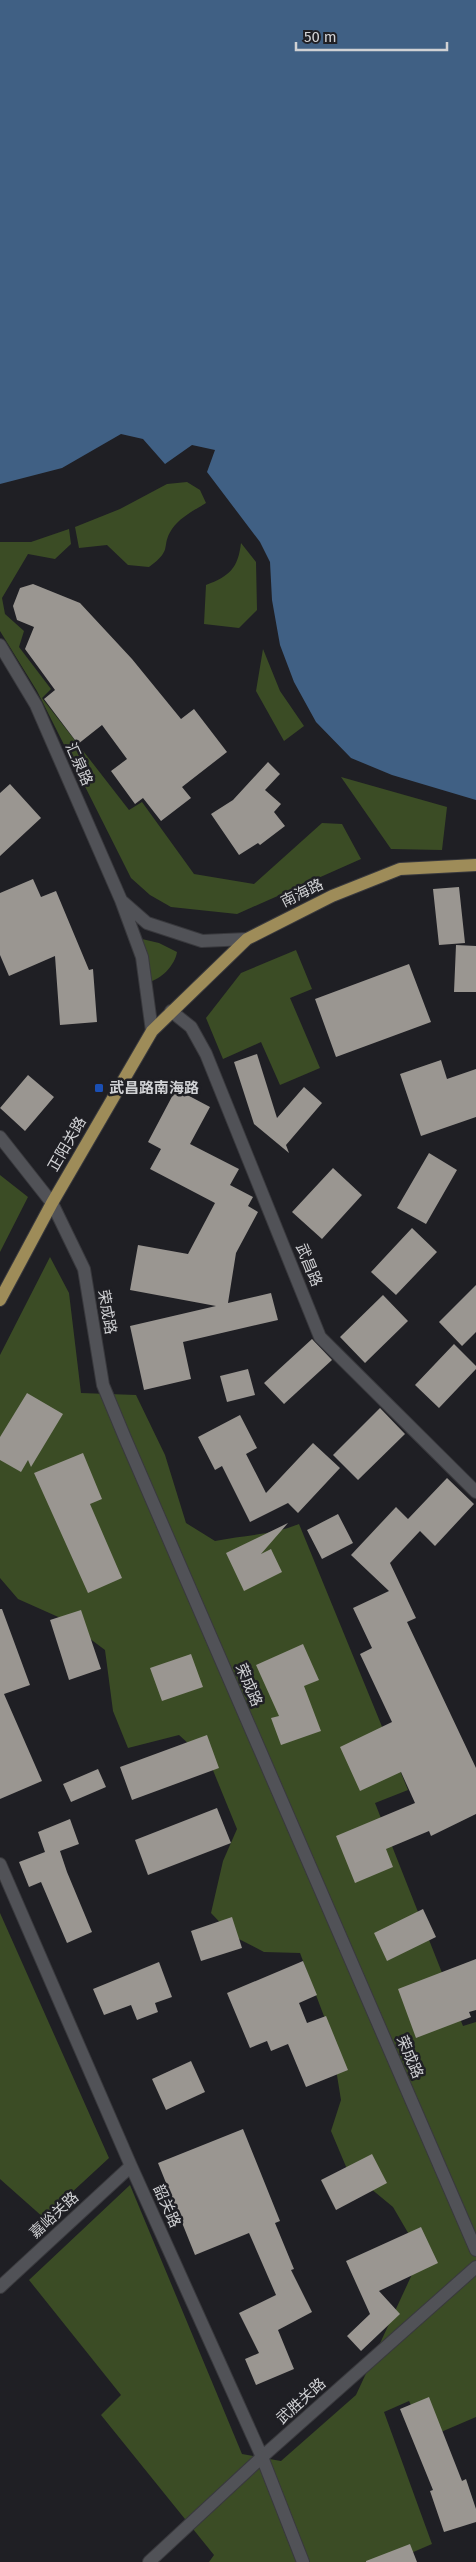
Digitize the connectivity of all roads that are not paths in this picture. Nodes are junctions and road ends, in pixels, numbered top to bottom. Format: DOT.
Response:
graph roads {
  1 [pos="0,645"];
  2 [pos="476,865"];
  3 [pos="121,900"];
  4 [pos="246,939"];
  5 [pos="171,1011"];
  6 [pos="152,1031"];
  7 [pos="0,1137"];
  8 [pos="52,1203"];
  9 [pos="0,1300"];
  10 [pos="476,1492"];
  11 [pos="0,1864"];
  12 [pos="131,2166"];
  13 [pos="476,2250"];
  14 [pos="476,2267"];
  15 [pos="0,2287"];
  16 [pos="262,2457"];
  17 [pos="149,2562"];
  18 [pos="303,2562"];
  1 -- 3 [label="street, 汇泉路"];
  2 -- 4 [label="main road, 南海路"];
  3 -- 4 [label="street"];
  3 -- 6 [label="street, 汇泉路"];
  4 -- 5 [label="main road, 南海路"];
  5 -- 6 [label="main road, 正阳关路"];
  5 -- 10 [label="street, 武昌路"];
  6 -- 8 [label="main road, 正阳关路"];
  7 -- 8 [label="street, 荣成路"];
  8 -- 9 [label="main road, 正阳关路"];
  8 -- 13 [label="street, 荣成路"];
  11 -- 12 [label="street, 韶关路"];
  12 -- 15 [label="street, 嘉峪关路"];
  12 -- 16 [label="street, 韶关路"];
  14 -- 16 [label="street, 武胜关路"];
  16 -- 17 [label="street, 武胜关路"];
  16 -- 18 [label="street, 韶关路"];
}
